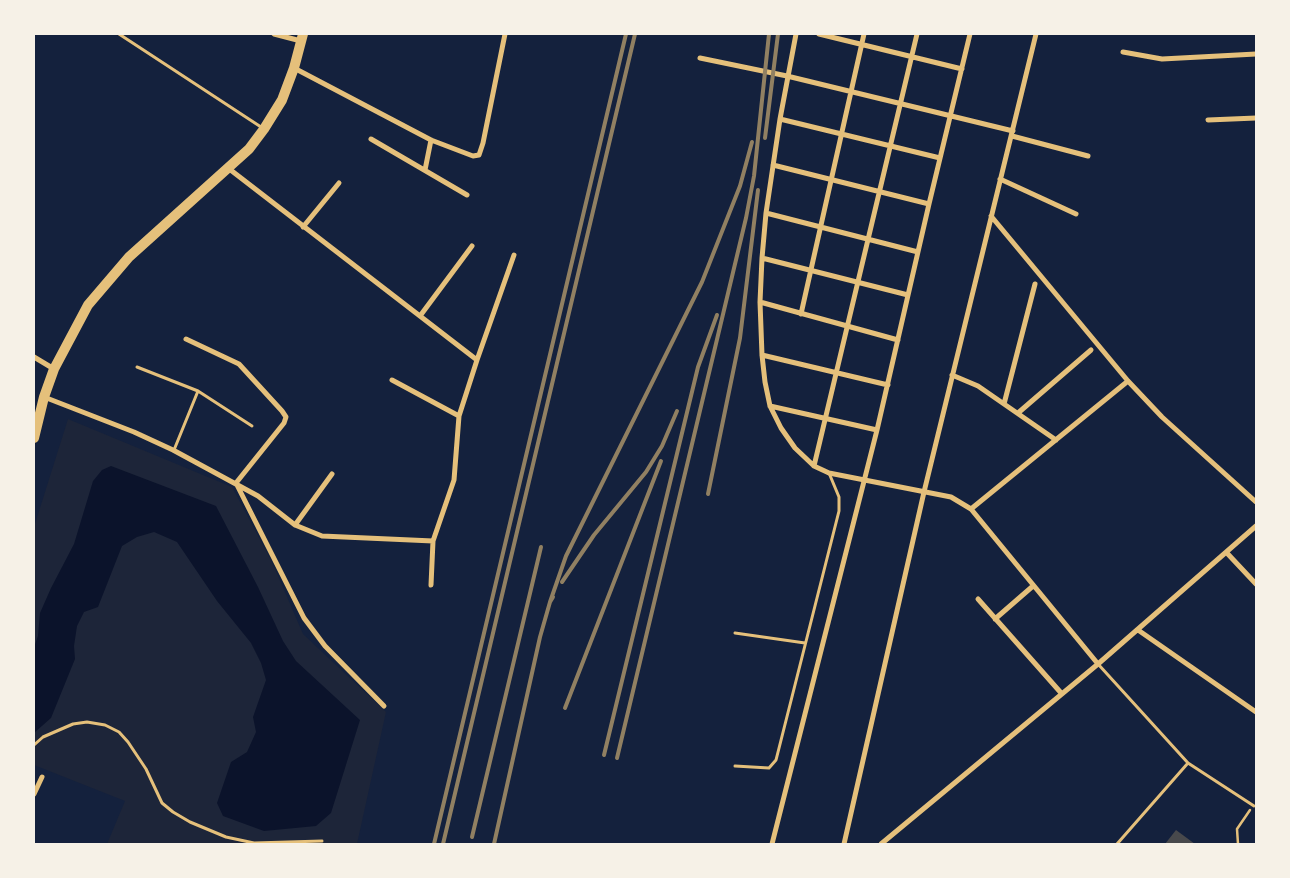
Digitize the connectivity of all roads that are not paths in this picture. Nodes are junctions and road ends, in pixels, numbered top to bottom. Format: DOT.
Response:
graph roads {
  1 [pos="119,34"];
  2 [pos="274,34"];
  3 [pos="506,34"];
  4 [pos="796,34"];
  5 [pos="819,34"];
  6 [pos="864,34"];
  7 [pos="917,34"];
  8 [pos="970,34"];
  9 [pos="1036,34"];
  10 [pos="302,38"];
  11 [pos="862,44"];
  12 [pos="1123,52"];
  13 [pos="1256,54"];
  14 [pos="912,57"];
  15 [pos="700,58"];
  16 [pos="294,68"];
  17 [pos="962,69"];
  18 [pos="787,76"];
  19 [pos="851,92"];
  20 [pos="900,104"];
  21 [pos="950,116"];
  22 [pos="1256,118"];
  23 [pos="780,119"];
  24 [pos="1208,120"];
  25 [pos="264,129"];
  26 [pos="1012,133"];
  27 [pos="842,134"];
  28 [pos="371,139"];
  29 [pos="432,140"];
  30 [pos="890,146"];
  31 [pos="1088,156"];
  32 [pos="940,158"];
  33 [pos="773,165"];
  34 [pos="228,168"];
  35 [pos="425,170"];
  36 [pos="1000,179"];
  37 [pos="832,180"];
  38 [pos="339,183"];
  39 [pos="879,192"];
  40 [pos="468,195"];
  41 [pos="929,204"];
  42 [pos="766,213"];
  43 [pos="1076,214"];
  44 [pos="991,216"];
  45 [pos="303,227"];
  46 [pos="821,227"];
  47 [pos="868,240"];
  48 [pos="472,246"];
  49 [pos="918,252"];
  50 [pos="514,255"];
  51 [pos="762,258"];
  52 [pos="811,270"];
  53 [pos="857,282"];
  54 [pos="1035,284"];
  55 [pos="908,295"];
  56 [pos="760,302"];
  57 [pos="802,314"];
  58 [pos="420,316"];
  59 [pos="847,326"];
  60 [pos="186,339"];
  61 [pos="898,340"];
  62 [pos="1091,350"];
  63 [pos="762,355"];
  64 [pos="34,357"];
  65 [pos="477,360"];
  66 [pos="137,368"];
  67 [pos="54,369"];
  68 [pos="836,372"];
  69 [pos="952,376"];
  70 [pos="392,380"];
  71 [pos="1128,381"];
  72 [pos="888,385"];
  73 [pos="198,391"];
  74 [pos="44,397"];
  75 [pos="1004,404"];
  76 [pos="770,406"];
  77 [pos="1018,413"];
  78 [pos="460,416"];
  79 [pos="825,419"];
  80 [pos="252,426"];
  81 [pos="877,430"];
  82 [pos="34,438"];
  83 [pos="1056,440"];
  84 [pos="174,450"];
  85 [pos="814,466"];
  86 [pos="829,473"];
  87 [pos="332,474"];
  88 [pos="864,481"];
  89 [pos="236,483"];
  90 [pos="924,492"];
  91 [pos="1256,502"];
  92 [pos="971,510"];
  93 [pos="295,525"];
  94 [pos="1256,526"];
  95 [pos="433,541"];
  96 [pos="1226,552"];
  97 [pos="1256,584"];
  98 [pos="431,585"];
  99 [pos="1033,586"];
  100 [pos="978,599"];
  101 [pos="996,619"];
  102 [pos="1138,630"];
  103 [pos="735,633"];
  104 [pos="805,643"];
  105 [pos="1098,664"];
  106 [pos="1062,694"];
  107 [pos="384,706"];
  108 [pos="1256,712"];
  109 [pos="34,744"];
  110 [pos="1188,763"];
  111 [pos="735,766"];
  112 [pos="42,777"];
  113 [pos="34,794"];
  114 [pos="1254,806"];
  115 [pos="322,841"];
  116 [pos="772,844"];
  117 [pos="844,844"];
  118 [pos="881,844"];
  119 [pos="1118,844"];
  1 -- 25 [label="lane"];
  2 -- 10 [label="street"];
  3 -- 29 [label="street"];
  4 -- 18 [label="street"];
  5 -- 11 [label="street"];
  6 -- 11 [label="street"];
  7 -- 14 [label="street"];
  8 -- 17 [label="street"];
  9 -- 26 [label="street"];
  10 -- 16 [label="main road"];
  11 -- 14 [label="street"];
  11 -- 19 [label="street"];
  12 -- 13 [label="street"];
  14 -- 17 [label="street"];
  14 -- 20 [label="street"];
  15 -- 18 [label="street"];
  16 -- 25 [label="main road"];
  16 -- 29 [label="street"];
  17 -- 21 [label="street"];
  18 -- 19 [label="street"];
  18 -- 23 [label="street"];
  19 -- 20 [label="street"];
  19 -- 27 [label="street"];
  20 -- 21 [label="street"];
  20 -- 30 [label="street"];
  21 -- 26 [label="street"];
  21 -- 32 [label="street"];
  22 -- 24 [label="street"];
  23 -- 27 [label="street"];
  23 -- 33 [label="street"];
  25 -- 34 [label="main road"];
  26 -- 31 [label="street"];
  26 -- 36 [label="street"];
  27 -- 30 [label="street"];
  27 -- 37 [label="street"];
  28 -- 35 [label="street"];
  29 -- 35 [label="street"];
  30 -- 32 [label="street"];
  30 -- 39 [label="street"];
  32 -- 41 [label="street"];
  33 -- 37 [label="street"];
  33 -- 42 [label="street"];
  34 -- 45 [label="street"];
  34 -- 67 [label="main road"];
  35 -- 40 [label="street"];
  36 -- 43 [label="street"];
  36 -- 44 [label="street"];
  37 -- 39 [label="street"];
  37 -- 46 [label="street"];
  38 -- 45 [label="street"];
  39 -- 41 [label="street"];
  39 -- 47 [label="street"];
  41 -- 49 [label="street"];
  42 -- 46 [label="street"];
  42 -- 51 [label="street"];
  44 -- 69 [label="street"];
  44 -- 71 [label="street"];
  45 -- 58 [label="street"];
  46 -- 47 [label="street"];
  46 -- 52 [label="street"];
  47 -- 49 [label="street"];
  47 -- 53 [label="street"];
  48 -- 58 [label="street"];
  49 -- 55 [label="street"];
  50 -- 65 [label="street"];
  51 -- 52 [label="street"];
  51 -- 56 [label="street"];
  52 -- 53 [label="street"];
  52 -- 57 [label="street"];
  53 -- 55 [label="street"];
  53 -- 59 [label="street"];
  54 -- 75 [label="street"];
  55 -- 61 [label="street"];
  56 -- 57 [label="street"];
  56 -- 63 [label="street"];
  57 -- 59 [label="street"];
  58 -- 65 [label="street"];
  59 -- 61 [label="street"];
  59 -- 68 [label="street"];
  60 -- 89 [label="street"];
  61 -- 72 [label="street"];
  62 -- 77 [label="street"];
  63 -- 68 [label="street"];
  63 -- 76 [label="street"];
  64 -- 67 [label="street"];
  65 -- 78 [label="street"];
  66 -- 73 [label="lane"];
  67 -- 74 [label="main road"];
  68 -- 72 [label="street"];
  68 -- 79 [label="street"];
  69 -- 75 [label="street"];
  69 -- 90 [label="street"];
  70 -- 78 [label="street"];
  71 -- 83 [label="street"];
  71 -- 91 [label="street"];
  72 -- 81 [label="street"];
  73 -- 80 [label="lane"];
  73 -- 84 [label="lane"];
  74 -- 82 [label="main road"];
  74 -- 84 [label="street"];
  75 -- 77 [label="street"];
  76 -- 79 [label="street"];
  76 -- 85 [label="street"];
  77 -- 83 [label="street"];
  78 -- 95 [label="street"];
  79 -- 81 [label="street"];
  79 -- 85 [label="street"];
  81 -- 88 [label="street"];
  83 -- 92 [label="street"];
  84 -- 89 [label="street"];
  85 -- 86 [label="street"];
  86 -- 88 [label="street"];
  86 -- 104 [label="lane"];
  87 -- 93 [label="street"];
  88 -- 90 [label="street"];
  88 -- 116 [label="street"];
  89 -- 93 [label="street"];
  89 -- 107 [label="street"];
  90 -- 92 [label="street"];
  90 -- 117 [label="street"];
  92 -- 99 [label="street"];
  93 -- 95 [label="street"];
  94 -- 96 [label="street"];
  95 -- 98 [label="street"];
  96 -- 97 [label="street"];
  96 -- 102 [label="street"];
  99 -- 101 [label="street"];
  99 -- 105 [label="street"];
  100 -- 101 [label="street"];
  101 -- 106 [label="street"];
  102 -- 105 [label="street"];
  102 -- 108 [label="street"];
  103 -- 104 [label="lane"];
  104 -- 111 [label="lane"];
  105 -- 106 [label="street"];
  105 -- 110 [label="lane"];
  106 -- 118 [label="street"];
  109 -- 115 [label="lane"];
  110 -- 114 [label="lane"];
  110 -- 119 [label="lane"];
  112 -- 113 [label="street"];
}
